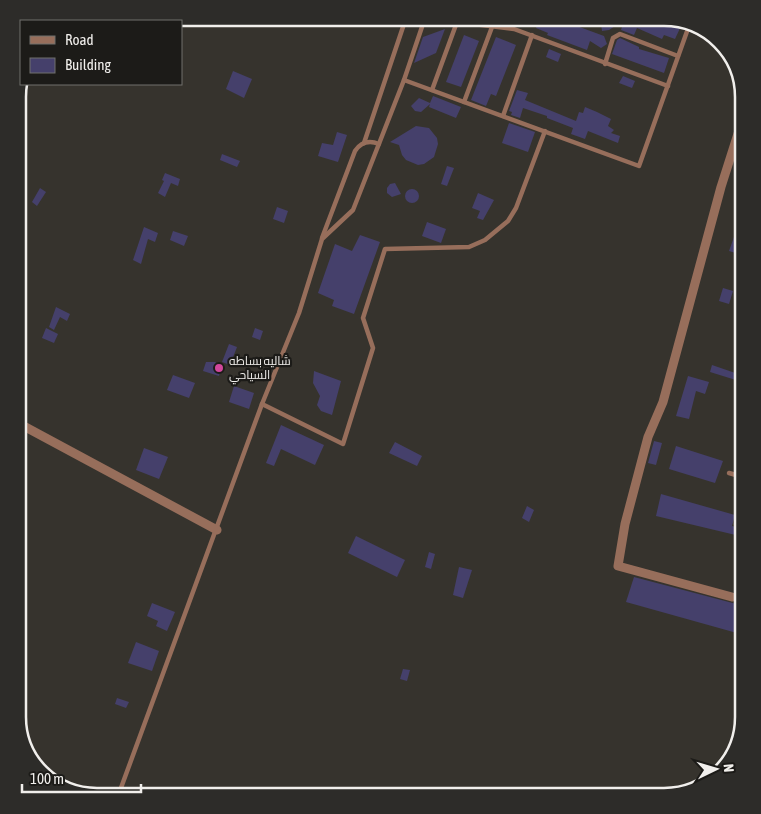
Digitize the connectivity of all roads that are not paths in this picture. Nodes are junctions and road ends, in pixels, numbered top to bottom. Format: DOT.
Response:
graph roads {
  1 [pos="403,26"];
  2 [pos="422,26"];
  3 [pos="456,26"];
  4 [pos="485,26"];
  5 [pos="492,27"];
  6 [pos="687,31"];
  7 [pos="532,35"];
  8 [pos="678,56"];
  9 [pos="605,64"];
  10 [pos="404,80"];
  11 [pos="668,86"];
  12 [pos="432,90"];
  13 [pos="464,102"];
  14 [pos="503,116"];
  15 [pos="545,130"];
  16 [pos="364,143"];
  17 [pos="379,144"];
  18 [pos="735,145"];
  19 [pos="322,239"];
  20 [pos="262,404"];
  21 [pos="26,426"];
  22 [pos="729,473"];
  23 [pos="735,475"];
  24 [pos="217,530"];
  25 [pos="732,597"];
  26 [pos="121,788"];
  1 -- 16 [label="lane"];
  2 -- 10 [label="lane"];
  3 -- 12 [label="lane"];
  4 -- 5 [label="lane"];
  5 -- 7 [label="lane"];
  5 -- 13 [label="lane"];
  6 -- 8 [label="lane"];
  7 -- 9 [label="lane"];
  7 -- 14 [label="lane"];
  8 -- 9 [label="lane"];
  8 -- 11 [label="lane"];
  9 -- 11 [label="lane"];
  10 -- 12 [label="lane"];
  10 -- 17 [label="lane"];
  11 -- 15 [label="lane"];
  12 -- 13 [label="lane"];
  13 -- 14 [label="lane"];
  14 -- 15 [label="lane"];
  15 -- 20 [label="lane"];
  16 -- 17 [label="lane"];
  16 -- 19 [label="lane"];
  17 -- 19 [label="lane"];
  18 -- 25 [label="street"];
  19 -- 20 [label="lane"];
  20 -- 24 [label="lane"];
  21 -- 24 [label="street"];
  22 -- 23 [label="lane"];
  24 -- 26 [label="lane"];
}
